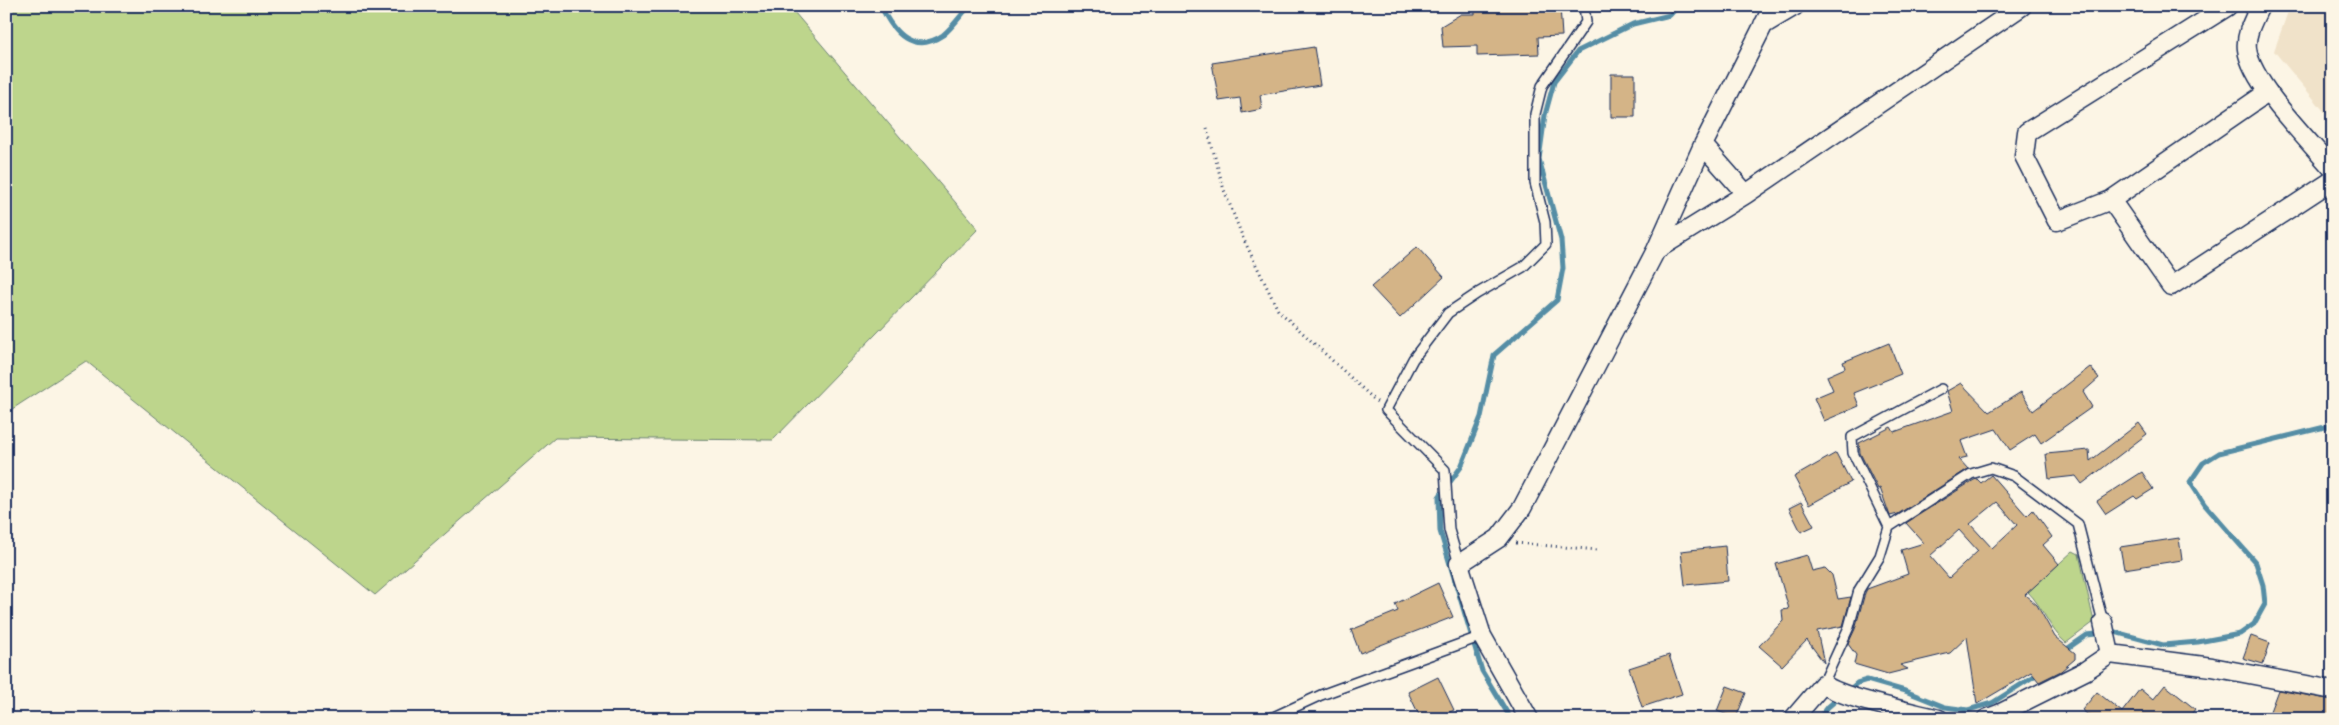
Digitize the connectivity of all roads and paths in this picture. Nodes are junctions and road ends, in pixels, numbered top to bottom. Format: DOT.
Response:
graph roads {
  1 [pos="1584,6"];
  2 [pos="1773,6"];
  3 [pos="1795,6"];
  4 [pos="2022,6"];
  5 [pos="2228,6"];
  6 [pos="2260,6"];
  7 [pos="1763,25"];
  8 [pos="2268,92"];
  9 [pos="1207,128"];
  10 [pos="1703,145"];
  11 [pos="2333,169"];
  12 [pos="2333,180"];
  13 [pos="1746,194"];
  14 [pos="2111,200"];
  15 [pos="1656,250"];
  16 [pos="1941,389"];
  17 [pos="1386,410"];
  18 [pos="1889,527"];
  19 [pos="1499,538"];
  20 [pos="1598,550"];
  21 [pos="1459,564"];
  22 [pos="2103,622"];
  23 [pos="1482,636"];
  24 [pos="2108,648"];
  25 [pos="1826,686"];
  26 [pos="2333,690"];
  27 [pos="1269,719"];
  28 [pos="1529,719"];
  29 [pos="1793,719"];
  30 [pos="1939,719"];
  31 [pos="1986,719"];
  1 -- 17 [label="lane"];
  2 -- 7 [label="street"];
  3 -- 7 [label="street"];
  4 -- 13 [label="street"];
  5 -- 14 [label="street"];
  6 -- 8 [label="street"];
  7 -- 10 [label="street"];
  8 -- 11 [label="street"];
  8 -- 14 [label="street"];
  9 -- 17 [label="path"];
  10 -- 13 [label="street"];
  10 -- 15 [label="street"];
  12 -- 14 [label="street"];
  13 -- 15 [label="street"];
  15 -- 19 [label="street"];
  16 -- 18 [label="lane"];
  17 -- 21 [label="lane"];
  18 -- 22 [label="lane"];
  18 -- 25 [label="lane"];
  19 -- 20 [label="path"];
  19 -- 21 [label="street"];
  21 -- 23 [label="street"];
  22 -- 24 [label="street"];
  23 -- 27 [label="lane"];
  23 -- 28 [label="street"];
  24 -- 26 [label="street"];
  24 -- 31 [label="street"];
  25 -- 29 [label="street"];
  25 -- 30 [label="street"];
}
